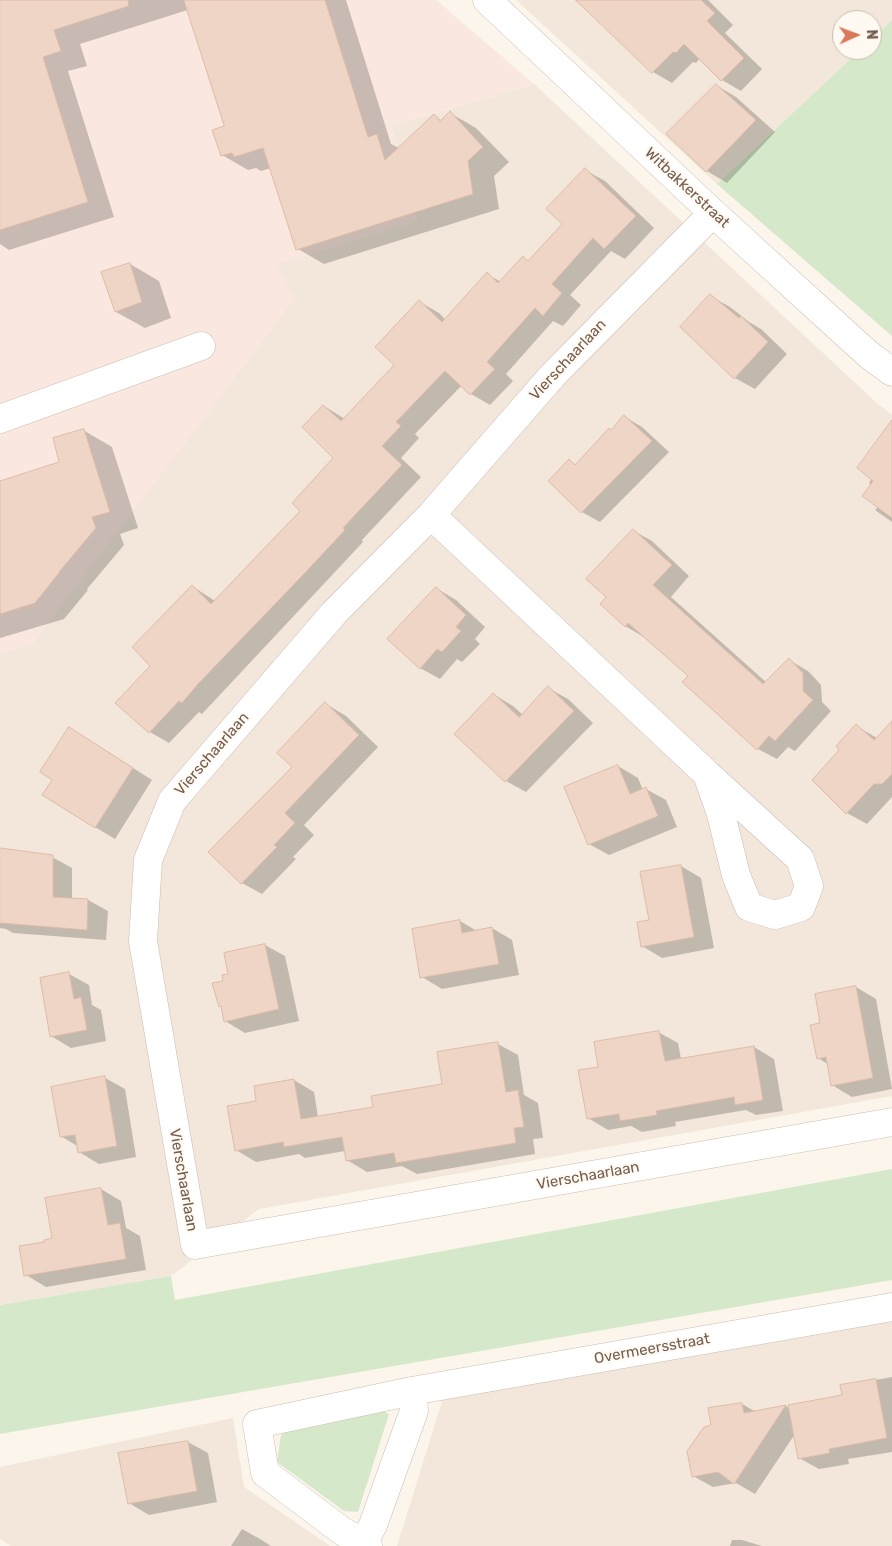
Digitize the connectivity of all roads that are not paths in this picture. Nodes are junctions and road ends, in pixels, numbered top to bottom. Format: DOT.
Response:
graph roads {
  1 [pos="487,0"];
  2 [pos="713,213"];
  3 [pos="201,346"];
  4 [pos="892,372"];
  5 [pos="0,419"];
  6 [pos="431,515"];
  7 [pos="707,774"];
  8 [pos="892,1122"];
  9 [pos="892,1307"];
  10 [pos="412,1391"];
  11 [pos="365,1544"];
  1 -- 2 [label="street, Witbakkerstraat"];
  2 -- 4 [label="street, Witbakkerstraat"];
  2 -- 6 [label="street, Vierschaarlaan"];
  3 -- 5 [label="street"];
  6 -- 7 [label="street"];
  6 -- 8 [label="street, Vierschaarlaan"];
  7 -- 7 [label="street"];
  9 -- 10 [label="street, Overmeersstraat"];
  10 -- 11 [label="street, Overmeersstraat"];
  10 -- 11 [label="street, Overmeersstraat"];
}
